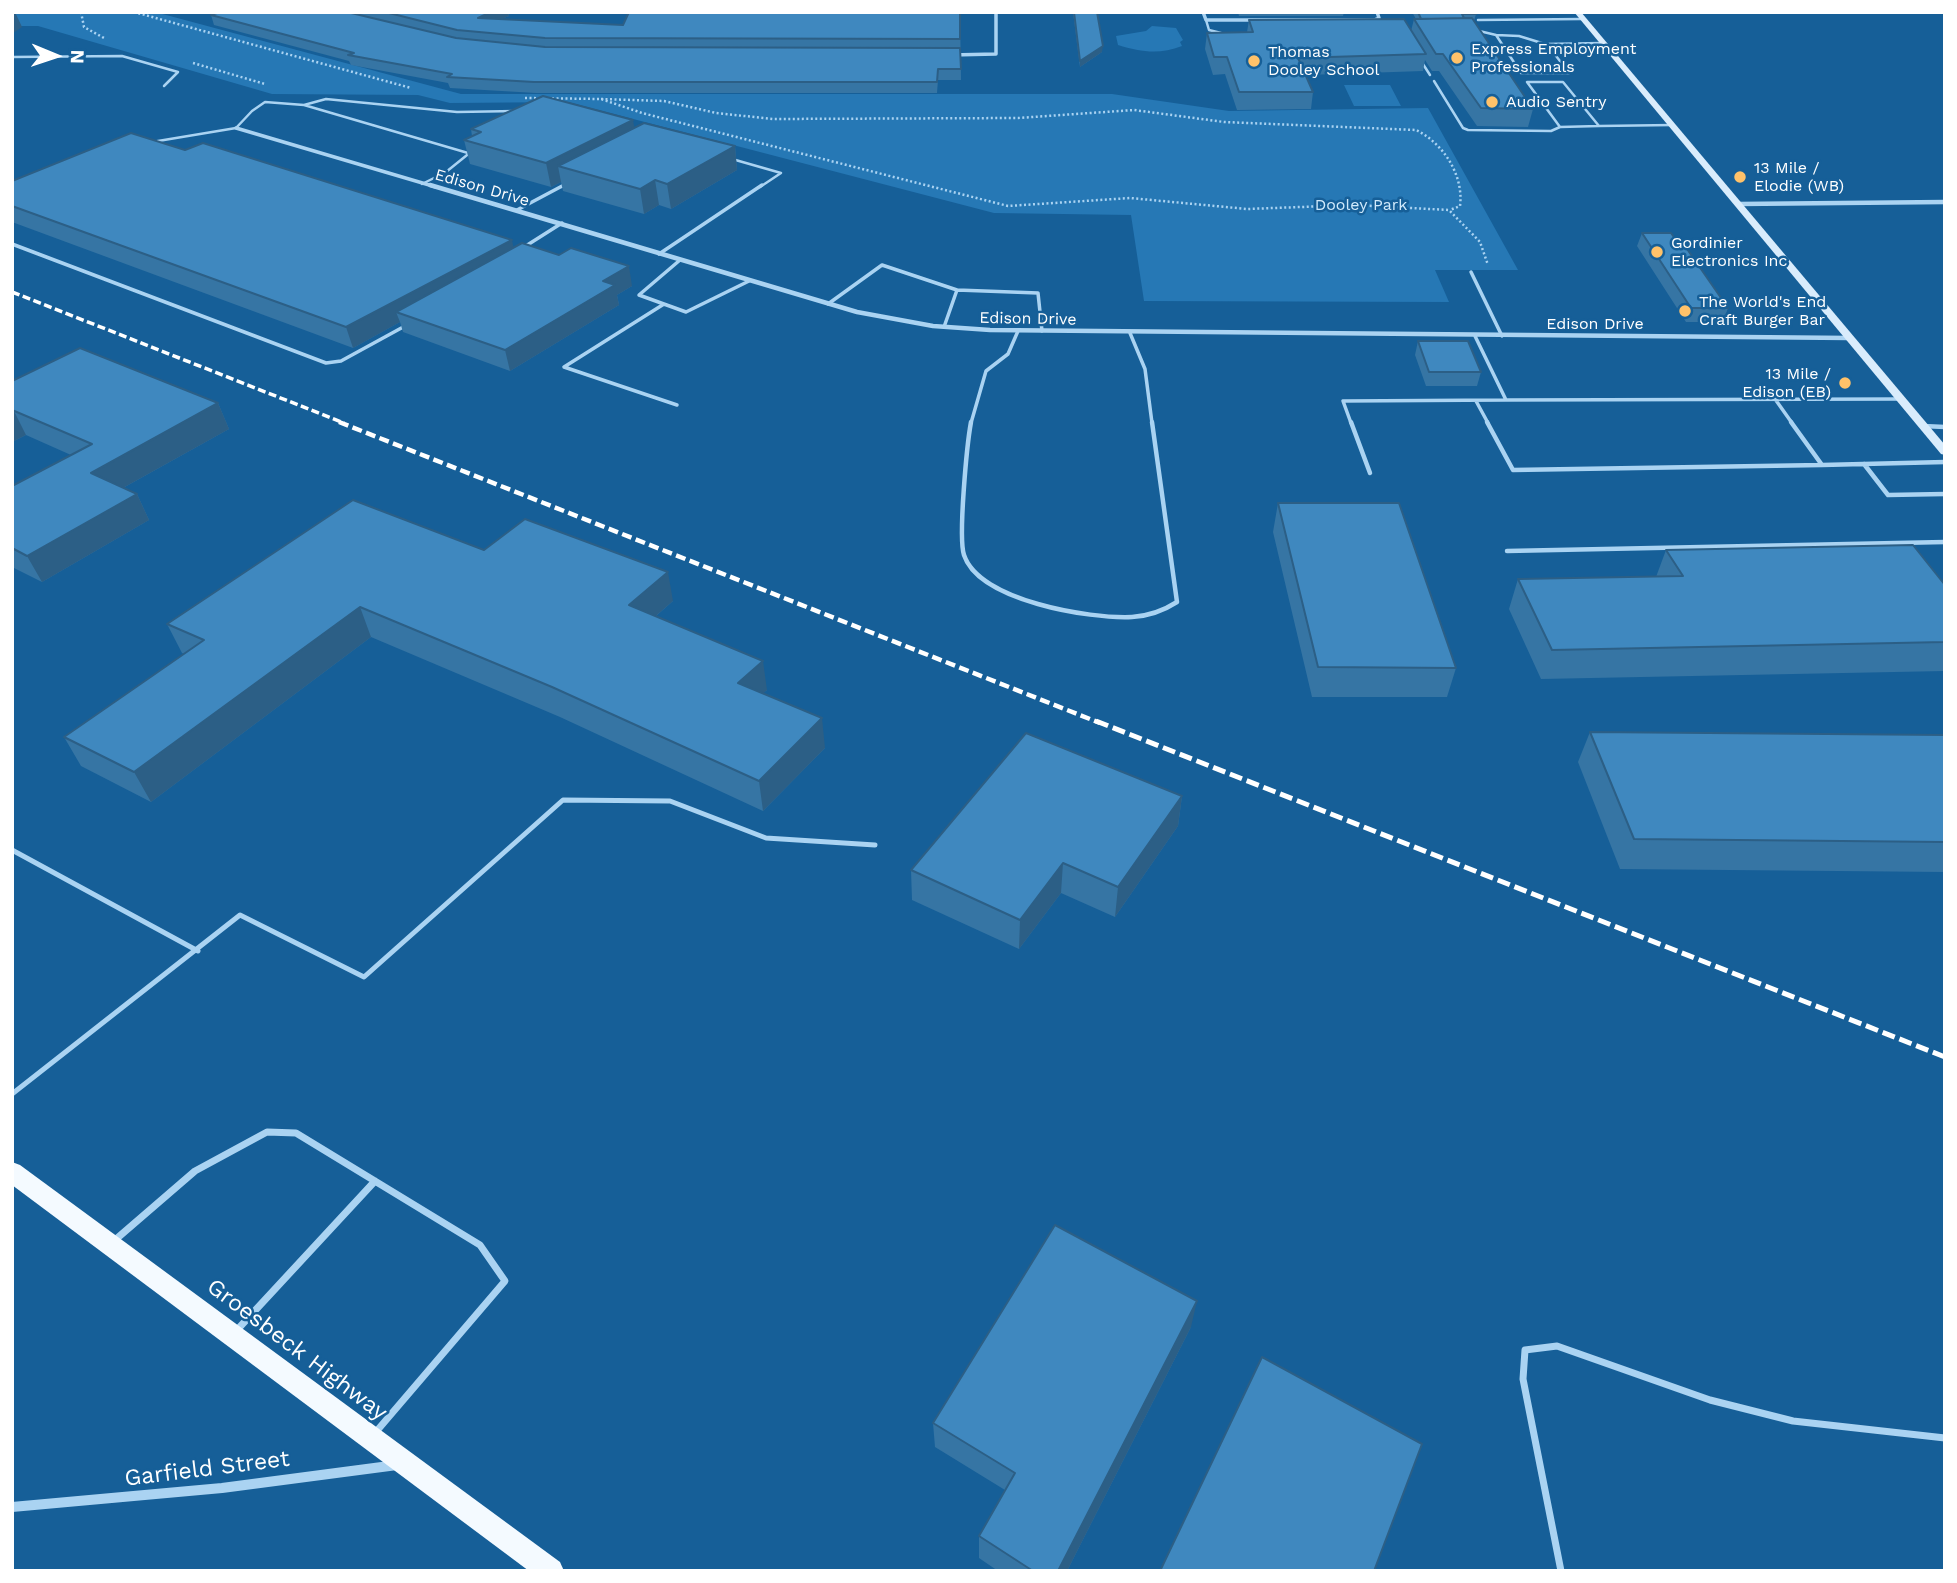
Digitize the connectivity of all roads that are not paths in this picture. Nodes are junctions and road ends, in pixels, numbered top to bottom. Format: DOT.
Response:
graph roads {
  1 [pos="996,12"];
  2 [pos="1203,12"];
  3 [pos="1377,12"];
  4 [pos="1579,15"];
  5 [pos="1206,20"];
  6 [pos="1357,20"];
  7 [pos="1478,20"];
  8 [pos="1468,30"];
  9 [pos="1363,31"];
  10 [pos="1228,34"];
  11 [pos="1496,36"];
  12 [pos="1603,43"];
  13 [pos="1547,44"];
  14 [pos="1417,54"];
  15 [pos="943,55"];
  16 [pos="12,57"];
  17 [pos="1430,75"];
  18 [pos="1434,81"];
  19 [pos="164,86"];
  20 [pos="304,106"];
  21 [pos="520,111"];
  22 [pos="1673,125"];
  23 [pos="1599,126"];
  24 [pos="1560,127"];
  25 [pos="236,128"];
  26 [pos="151,142"];
  27 [pos="479,148"];
  28 [pos="468,153"];
  29 [pos="732,159"];
  30 [pos="576,180"];
  31 [pos="422,184"];
  32 [pos="1945,202"];
  33 [pos="1738,204"];
  34 [pos="517,210"];
  35 [pos="562,223"];
  36 [pos="12,244"];
  37 [pos="522,254"];
  38 [pos="659,254"];
  39 [pos="680,260"];
  40 [pos="1471,272"];
  41 [pos="749,281"];
  42 [pos="957,290"];
  43 [pos="664,304"];
  44 [pos="828,304"];
  45 [pos="415,321"];
  46 [pos="944,327"];
  47 [pos="1018,331"];
  48 [pos="1042,331"];
  49 [pos="1130,333"];
  50 [pos="1475,336"];
  51 [pos="1502,336"];
  52 [pos="1849,338"];
  53 [pos="1775,399"];
  54 [pos="1900,399"];
  55 [pos="1506,400"];
  56 [pos="1476,401"];
  57 [pos="677,405"];
  58 [pos="1923,426"];
  59 [pos="1945,427"];
  60 [pos="1945,452"];
  61 [pos="1945,462"];
  62 [pos="1864,464"];
  63 [pos="1822,465"];
  64 [pos="1370,473"];
  65 [pos="1945,494"];
  66 [pos="1945,542"];
  67 [pos="1507,551"];
  68 [pos="875,845"];
  69 [pos="12,850"];
  70 [pos="198,951"];
  71 [pos="12,1094"];
  72 [pos="12,1172"];
  73 [pos="375,1181"];
  74 [pos="110,1244"];
  75 [pos="232,1335"];
  76 [pos="371,1438"];
  77 [pos="1945,1438"];
  78 [pos="405,1464"];
  79 [pos="12,1507"];
  80 [pos="539,1567"];
  81 [pos="1561,1571"];
  1 -- 15 [label="street"];
  2 -- 5 [label="street"];
  3 -- 6 [label="street"];
  4 -- 7 [label="lane"];
  4 -- 12 [label="main road"];
  5 -- 6 [label="street"];
  5 -- 10 [label="lane"];
  6 -- 9 [label="lane"];
  8 -- 11 [label="lane"];
  11 -- 13 [label="lane"];
  11 -- 13 [label="lane"];
  12 -- 13 [label="lane"];
  12 -- 22 [label="main road"];
  14 -- 17 [label="lane"];
  16 -- 19 [label="lane"];
  18 -- 24 [label="lane"];
  20 -- 21 [label="lane"];
  20 -- 25 [label="lane"];
  20 -- 28 [label="lane"];
  22 -- 23 [label="lane"];
  22 -- 33 [label="main road"];
  23 -- 24 [label="lane"];
  23 -- 24 [label="lane"];
  25 -- 26 [label="lane"];
  25 -- 31 [label="street, Edison Drive"];
  27 -- 28 [label="lane"];
  28 -- 31 [label="lane"];
  29 -- 38 [label="lane"];
  30 -- 34 [label="lane"];
  31 -- 34 [label="street, Edison Drive"];
  32 -- 33 [label="street"];
  33 -- 52 [label="main road"];
  34 -- 35 [label="street, Edison Drive"];
  35 -- 37 [label="lane"];
  35 -- 38 [label="street, Edison Drive"];
  36 -- 45 [label="lane"];
  38 -- 39 [label="street, Edison Drive"];
  39 -- 41 [label="street, Edison Drive"];
  39 -- 43 [label="lane"];
  40 -- 51 [label="lane"];
  41 -- 43 [label="lane"];
  41 -- 44 [label="street, Edison Drive"];
  42 -- 44 [label="lane"];
  42 -- 46 [label="lane"];
  42 -- 48 [label="lane"];
  43 -- 57 [label="lane"];
  44 -- 46 [label="street, Edison Drive"];
  46 -- 47 [label="street, Edison Drive"];
  47 -- 48 [label="street, Edison Drive"];
  47 -- 49 [label="lane"];
  48 -- 49 [label="street, Edison Drive"];
  49 -- 50 [label="street, Edison Drive"];
  50 -- 51 [label="street, Edison Drive"];
  50 -- 55 [label="lane"];
  51 -- 52 [label="street, Edison Drive"];
  52 -- 54 [label="main road"];
  53 -- 54 [label="lane"];
  53 -- 55 [label="lane"];
  53 -- 63 [label="lane"];
  54 -- 58 [label="main road"];
  55 -- 56 [label="lane"];
  56 -- 63 [label="lane"];
  56 -- 64 [label="lane"];
  58 -- 59 [label="lane"];
  58 -- 60 [label="main road"];
  61 -- 62 [label="lane"];
  62 -- 63 [label="lane"];
  62 -- 65 [label="lane"];
  66 -- 67 [label="lane"];
  68 -- 70 [label="lane"];
  69 -- 70 [label="lane"];
  70 -- 71 [label="lane"];
  72 -- 74 [label="main road, Groesbeck Highway"];
  73 -- 74 [label="lane"];
  73 -- 75 [label="lane"];
  73 -- 76 [label="lane"];
  74 -- 75 [label="main road, Groesbeck Highway"];
  75 -- 76 [label="main road, Groesbeck Highway"];
  76 -- 78 [label="main road, Groesbeck Highway"];
  77 -- 81 [label="lane"];
  78 -- 79 [label="street, Garfield Street"];
  78 -- 80 [label="main road, Groesbeck Highway"];
}
